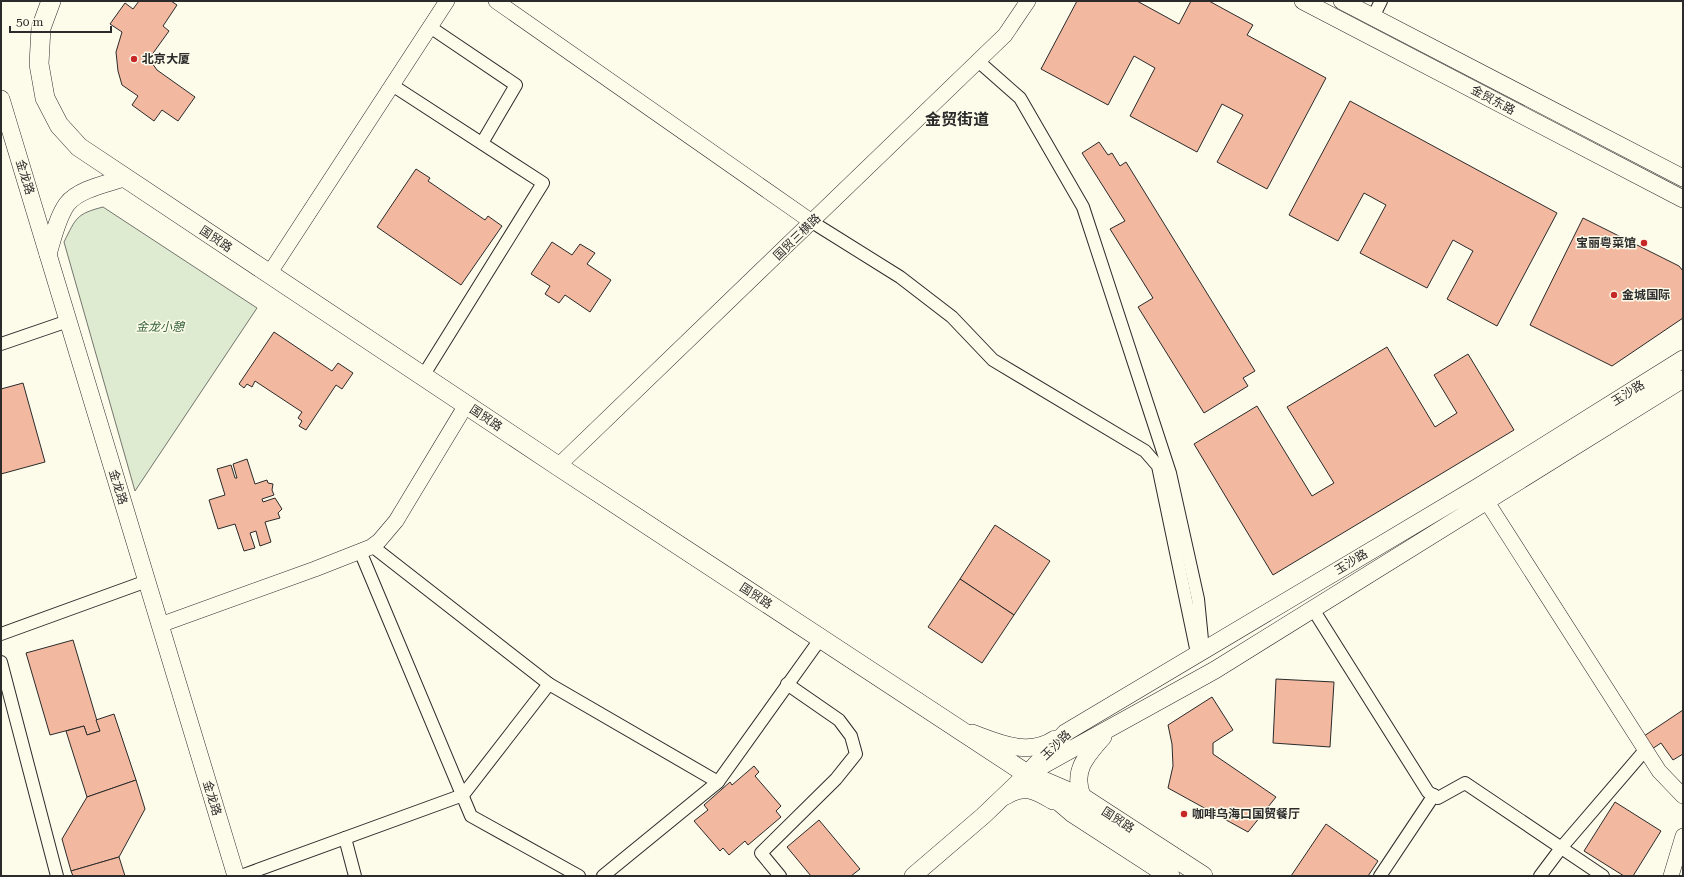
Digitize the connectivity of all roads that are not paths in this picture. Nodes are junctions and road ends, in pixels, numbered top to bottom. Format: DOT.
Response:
graph roads {
  1 [pos="51,1"];
  2 [pos="446,1"];
  3 [pos="496,1"];
  4 [pos="1028,1"];
  5 [pos="1303,1"];
  6 [pos="1342,1"];
  7 [pos="1381,1"];
  8 [pos="1373,17"];
  9 [pos="430,27"];
  10 [pos="978,61"];
  11 [pos="392,85"];
  12 [pos="1,99"];
  13 [pos="482,143"];
  14 [pos="124,178"];
  15 [pos="1683,178"];
  16 [pos="1683,199"];
  17 [pos="812,222"];
  18 [pos="48,254"];
  19 [pos="269,274"];
  20 [pos="68,321"];
  21 [pos="1,344"];
  22 [pos="1683,359"];
  23 [pos="423,376"];
  24 [pos="1683,379"];
  25 [pos="466,405"];
  26 [pos="558,466"];
  27 [pos="1478,486"];
  28 [pos="1487,501"];
  29 [pos="366,549"];
  30 [pos="147,581"];
  31 [pos="1316,614"];
  32 [pos="160,625"];
  33 [pos="1,634"];
  34 [pos="820,638"];
  35 [pos="1200,652"];
  36 [pos="1,662"];
  37 [pos="549,684"];
  38 [pos="787,684"];
  39 [pos="959,729"];
  40 [pos="1110,729"];
  41 [pos="1065,733"];
  42 [pos="1646,749"];
  43 [pos="1027,774"];
  44 [pos="718,782"];
  45 [pos="462,795"];
  46 [pos="1434,795"];
  47 [pos="1683,796"];
  48 [pos="1000,800"];
  49 [pos="1078,805"];
  50 [pos="1683,836"];
  51 [pos="345,838"];
  52 [pos="1561,848"];
  53 [pos="57,876"];
  54 [pos="236,876"];
  55 [pos="241,876"];
  56 [pos="355,876"];
  57 [pos="579,876"];
  58 [pos="603,876"];
  59 [pos="780,876"];
  60 [pos="913,876"];
  61 [pos="1170,876"];
  62 [pos="1203,876"];
  63 [pos="1380,876"];
  64 [pos="1540,876"];
  65 [pos="1603,876"];
  66 [pos="1671,876"];
  1 -- 14 [label="main road, 国贸路"];
  2 -- 9 [label="street"];
  3 -- 17 [label="street"];
  4 -- 10 [label="street, 国贸三横路"];
  5 -- 16 [label="main road, 金贸东路"];
  6 -- 8 [label="main road, 金贸东路"];
  7 -- 8 [label="street"];
  8 -- 15 [label="main road, 金贸东路"];
  9 -- 11 [label="street"];
  9 -- 13 [label="street"];
  10 -- 17 [label="street, 国贸三横路"];
  10 -- 35 [label="street"];
  11 -- 13 [label="street"];
  11 -- 19 [label="street"];
  12 -- 18 [label="main road, 金龙路"];
  13 -- 23 [label="street"];
  14 -- 18 [label="main road"];
  14 -- 19 [label="main road, 国贸路"];
  17 -- 26 [label="street, 国贸三横路"];
  17 -- 35 [label="street"];
  18 -- 20 [label="main road, 金龙路"];
  19 -- 23 [label="main road, 国贸路"];
  20 -- 21 [label="street"];
  20 -- 30 [label="main road, 金龙路"];
  22 -- 27 [label="main road, 玉沙路"];
  23 -- 25 [label="main road, 国贸路"];
  24 -- 28 [label="main road, 玉沙路"];
  25 -- 26 [label="main road, 国贸路"];
  25 -- 29 [label="street"];
  26 -- 34 [label="main road, 国贸路"];
  27 -- 28 [label="street"];
  27 -- 35 [label="main road, 玉沙路"];
  28 -- 40 [label="main road, 玉沙路"];
  28 -- 42 [label="street"];
  29 -- 32 [label="street"];
  29 -- 37 [label="street"];
  29 -- 45 [label="street"];
  30 -- 32 [label="main road, 金龙路"];
  30 -- 33 [label="street"];
  31 -- 46 [label="street"];
  32 -- 54 [label="main road, 金龙路"];
  34 -- 38 [label="street"];
  34 -- 39 [label="main road, 国贸路"];
  35 -- 41 [label="main road, 玉沙路"];
  36 -- 53 [label="street"];
  37 -- 44 [label="street"];
  37 -- 45 [label="street"];
  38 -- 44 [label="street"];
  38 -- 59 [label="street"];
  39 -- 41 [label="main road"];
  39 -- 43 [label="main road, 国贸路"];
  40 -- 43 [label="main road, 玉沙路"];
  40 -- 49 [label="main road"];
  41 -- 43 [label="main road, 玉沙路"];
  42 -- 47 [label="street"];
  42 -- 52 [label="street"];
  43 -- 48 [label="main road, 玉沙路"];
  43 -- 49 [label="main road, 国贸路"];
  44 -- 58 [label="street"];
  45 -- 51 [label="street"];
  45 -- 57 [label="street"];
  46 -- 52 [label="street"];
  46 -- 63 [label="street"];
  48 -- 49 [label="main road"];
  48 -- 60 [label="main road, 玉沙路"];
  49 -- 61 [label="main road, 国贸路"];
  49 -- 62 [label="main road, 国贸路"];
  50 -- 66 [label="street"];
  51 -- 55 [label="street"];
  51 -- 56 [label="street"];
  52 -- 64 [label="street"];
  52 -- 65 [label="street"];
}
